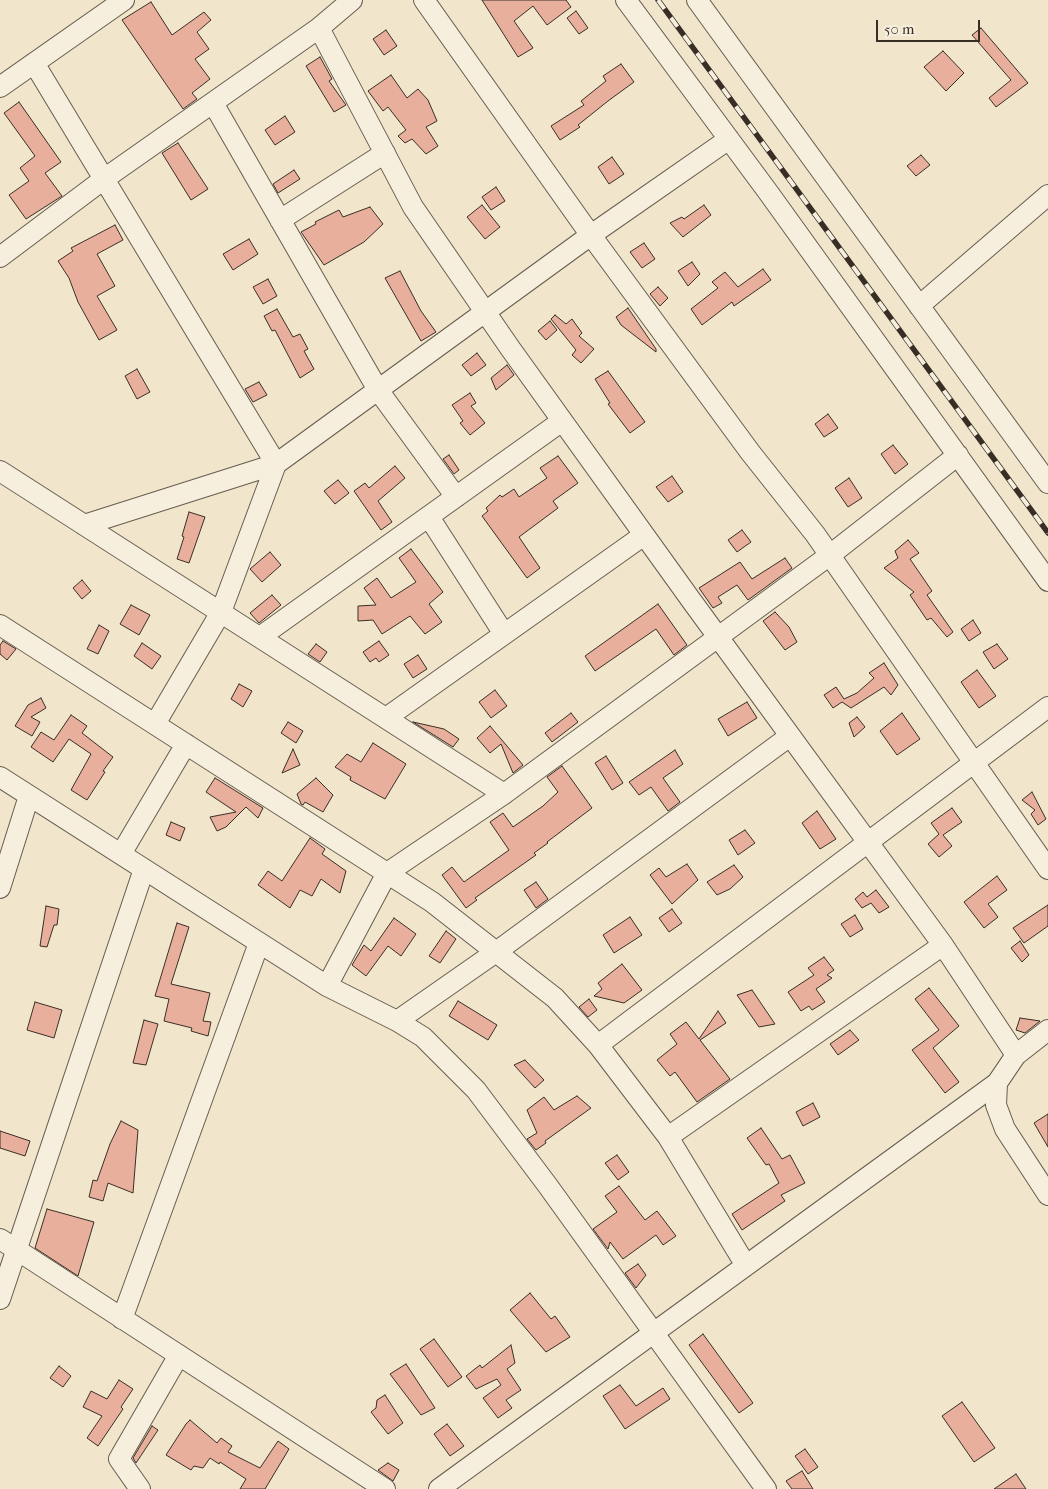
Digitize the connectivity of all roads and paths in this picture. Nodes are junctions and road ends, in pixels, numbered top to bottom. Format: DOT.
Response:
graph roads {
  1 [pos="124,0"];
  2 [pos="352,0"];
  3 [pos="424,0"];
  4 [pos="626,0"];
  5 [pos="697,0"];
  6 [pos="319,28"];
  7 [pos="34,63"];
  8 [pos="0,87"];
  9 [pos="212,103"];
  10 [pos="729,139"];
  11 [pos="385,153"];
  12 [pos="104,179"];
  13 [pos="1048,195"];
  14 [pos="280,220"];
  15 [pos="591,235"];
  16 [pos="0,257"];
  17 [pos="919,306"];
  18 [pos="486,313"];
  19 [pos="378,390"];
  20 [pos="562,421"];
  21 [pos="958,455"];
  22 [pos="276,464"];
  23 [pos="0,471"];
  24 [pos="1048,483"];
  25 [pos="456,497"];
  26 [pos="428,517"];
  27 [pos="84,525"];
  28 [pos="644,535"];
  29 [pos="830,554"];
  30 [pos="1048,581"];
  31 [pos="221,612"];
  32 [pos="0,625"];
  33 [pos="504,634"];
  34 [pos="717,636"];
  35 [pos="260,638"];
  36 [pos="1048,707"];
  37 [pos="386,718"];
  38 [pos="155,724"];
  39 [pos="790,736"];
  40 [pos="186,744"];
  41 [pos="976,763"];
  42 [pos="0,777"];
  43 [pos="504,794"];
  44 [pos="29,796"];
  45 [pos="869,844"];
  46 [pos="121,854"];
  47 [pos="144,869"];
  48 [pos="1048,869"];
  49 [pos="387,873"];
  50 [pos="0,888"];
  51 [pos="259,942"];
  52 [pos="944,946"];
  53 [pos="496,952"];
  54 [pos="327,986"];
  55 [pos="397,1021"];
  56 [pos="1048,1030"];
  57 [pos="598,1045"];
  58 [pos="1016,1055"];
  59 [pos="997,1083"];
  60 [pos="668,1137"];
  61 [pos="1048,1194"];
  62 [pos="8,1244"];
  63 [pos="745,1264"];
  64 [pos="0,1299"];
  65 [pos="122,1318"];
  66 [pos="652,1333"];
  67 [pos="179,1355"];
  68 [pos="140,1489"];
  69 [pos="385,1489"];
  70 [pos="440,1489"];
  71 [pos="766,1489"];
  1 -- 7 [label="street"];
  2 -- 6 [label="street"];
  3 -- 15 [label="street"];
  4 -- 10 [label="street"];
  5 -- 17 [label="street"];
  6 -- 9 [label="street"];
  6 -- 11 [label="street"];
  7 -- 8 [label="street"];
  7 -- 12 [label="street"];
  9 -- 12 [label="street"];
  9 -- 14 [label="street"];
  10 -- 15 [label="street"];
  10 -- 21 [label="street"];
  11 -- 14 [label="street"];
  11 -- 18 [label="street"];
  12 -- 16 [label="street"];
  12 -- 22 [label="street"];
  13 -- 17 [label="street"];
  14 -- 19 [label="street"];
  15 -- 18 [label="street"];
  15 -- 29 [label="street"];
  17 -- 24 [label="street"];
  18 -- 19 [label="street"];
  18 -- 20 [label="street"];
  19 -- 22 [label="street"];
  19 -- 25 [label="street"];
  20 -- 25 [label="street"];
  20 -- 28 [label="street"];
  21 -- 29 [label="street"];
  21 -- 30 [label="street"];
  22 -- 27 [label="street"];
  22 -- 31 [label="street"];
  23 -- 27 [label="street"];
  25 -- 26 [label="street"];
  26 -- 33 [label="street"];
  26 -- 35 [label="street"];
  27 -- 31 [label="street"];
  28 -- 33 [label="street"];
  28 -- 34 [label="street"];
  29 -- 34 [label="street"];
  29 -- 41 [label="street"];
  31 -- 35 [label="street"];
  31 -- 38 [label="street"];
  32 -- 38 [label="street"];
  33 -- 37 [label="street"];
  34 -- 39 [label="street"];
  34 -- 43 [label="street"];
  35 -- 37 [label="street"];
  36 -- 41 [label="street"];
  37 -- 43 [label="street"];
  38 -- 40 [label="street"];
  39 -- 45 [label="street"];
  39 -- 53 [label="street"];
  40 -- 46 [label="street"];
  40 -- 49 [label="street"];
  41 -- 45 [label="street"];
  41 -- 48 [label="street"];
  42 -- 44 [label="street"];
  43 -- 49 [label="street"];
  44 -- 46 [label="street"];
  44 -- 50 [label="street"];
  45 -- 52 [label="street"];
  45 -- 57 [label="street"];
  46 -- 47 [label="street"];
  47 -- 51 [label="street"];
  47 -- 62 [label="street"];
  49 -- 53 [label="street"];
  49 -- 54 [label="street"];
  51 -- 54 [label="street"];
  51 -- 65 [label="street"];
  52 -- 58 [label="street"];
  52 -- 60 [label="street"];
  53 -- 55 [label="street"];
  53 -- 57 [label="street"];
  54 -- 55 [label="street"];
  55 -- 66 [label="street"];
  56 -- 58 [label="street"];
  57 -- 60 [label="street"];
  58 -- 59 [label="street"];
  59 -- 61 [label="street"];
  59 -- 63 [label="street"];
  60 -- 63 [label="street"];
  62 -- 64 [label="street"];
  62 -- 65 [label="street"];
  63 -- 66 [label="street"];
  65 -- 67 [label="street"];
  66 -- 70 [label="street"];
  66 -- 71 [label="street"];
  67 -- 68 [label="street"];
  67 -- 69 [label="street"];
}
